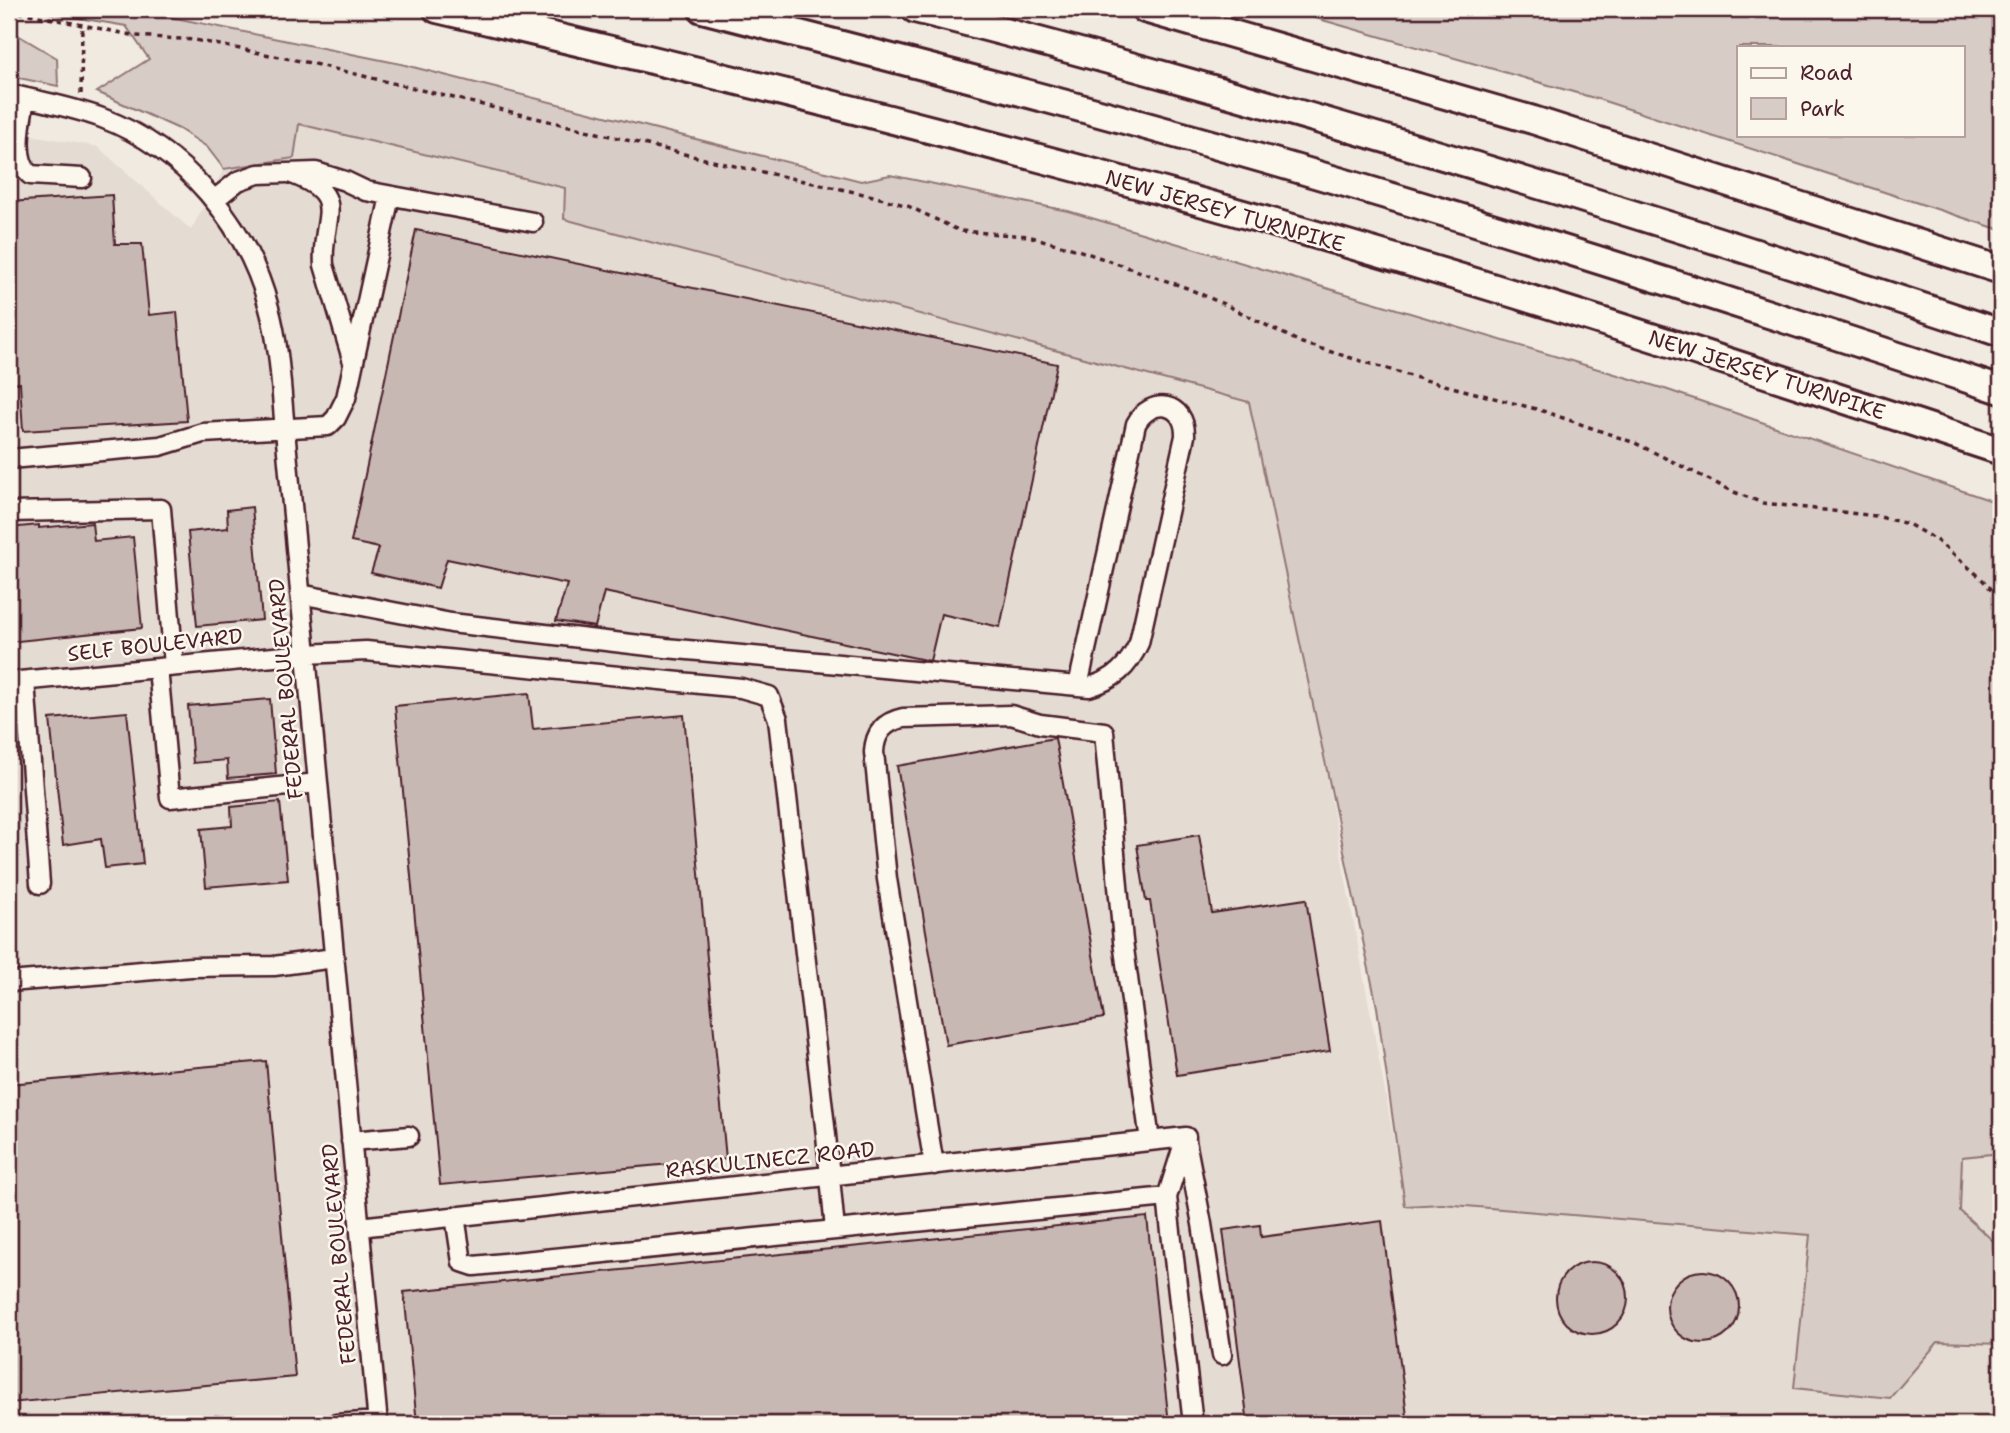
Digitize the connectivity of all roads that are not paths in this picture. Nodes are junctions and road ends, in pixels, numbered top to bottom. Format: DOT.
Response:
graph roads {
  1 [pos="437,9"];
  2 [pos="702,9"];
  3 [pos="915,9"];
  4 [pos="1145,9"];
  5 [pos="17,96"];
  6 [pos="288,173"];
  7 [pos="82,178"];
  8 [pos="390,195"];
  9 [pos="214,200"];
  10 [pos="533,222"];
  11 [pos="2001,270"];
  12 [pos="2001,333"];
  13 [pos="354,363"];
  14 [pos="2001,390"];
  15 [pos="285,430"];
  16 [pos="2001,451"];
  17 [pos="9,459"];
  18 [pos="9,512"];
  19 [pos="300,594"];
  20 [pos="306,654"];
  21 [pos="166,667"];
  22 [pos="17,682"];
  23 [pos="1078,686"];
  24 [pos="318,783"];
  25 [pos="40,884"];
  26 [pos="334,958"];
  27 [pos="9,982"];
  28 [pos="409,1136"];
  29 [pos="1186,1137"];
  30 [pos="351,1141"];
  31 [pos="1150,1141"];
  32 [pos="934,1165"];
  33 [pos="828,1176"];
  34 [pos="1167,1197"];
  35 [pos="455,1216"];
  36 [pos="359,1227"];
  37 [pos="835,1230"];
  38 [pos="1222,1355"];
  39 [pos="377,1422"];
  40 [pos="335,1424"];
  41 [pos="1193,1424"];
  1 -- 16 [label="highway, NEW JERSEY TURNPIKE"];
  2 -- 14 [label="highway"];
  3 -- 12 [label="highway"];
  4 -- 11 [label="highway"];
  5 -- 7 [label="street"];
  5 -- 9 [label="street, FEDERAL BOULEVARD"];
  6 -- 8 [label="street"];
  6 -- 9 [label="street"];
  6 -- 13 [label="street"];
  8 -- 10 [label="street"];
  8 -- 13 [label="street"];
  9 -- 15 [label="street, FEDERAL BOULEVARD"];
  13 -- 15 [label="street"];
  15 -- 17 [label="street"];
  15 -- 19 [label="street, FEDERAL BOULEVARD"];
  18 -- 21 [label="street"];
  19 -- 20 [label="street, FEDERAL BOULEVARD"];
  19 -- 23 [label="street"];
  20 -- 21 [label="street, SELF BOULEVARD"];
  20 -- 24 [label="street, FEDERAL BOULEVARD"];
  20 -- 33 [label="street, SELF BOULEVARD"];
  21 -- 22 [label="street, SELF BOULEVARD"];
  21 -- 24 [label="street"];
  22 -- 25 [label="street"];
  23 -- 23 [label="street"];
  24 -- 26 [label="street, FEDERAL BOULEVARD"];
  26 -- 27 [label="street"];
  26 -- 30 [label="street, FEDERAL BOULEVARD"];
  28 -- 30 [label="street"];
  29 -- 31 [label="street, RASKULINECZ ROAD"];
  29 -- 34 [label="street"];
  29 -- 38 [label="street"];
  30 -- 36 [label="street, FEDERAL BOULEVARD"];
  31 -- 32 [label="street, RASKULINECZ ROAD"];
  31 -- 32 [label="street"];
  32 -- 33 [label="street, RASKULINECZ ROAD"];
  33 -- 35 [label="street, RASKULINECZ ROAD"];
  33 -- 37 [label="street"];
  34 -- 37 [label="street"];
  34 -- 41 [label="street"];
  35 -- 36 [label="street, RASKULINECZ ROAD"];
  35 -- 37 [label="street"];
  36 -- 39 [label="street, FEDERAL BOULEVARD"];
  39 -- 40 [label="street"];
}
